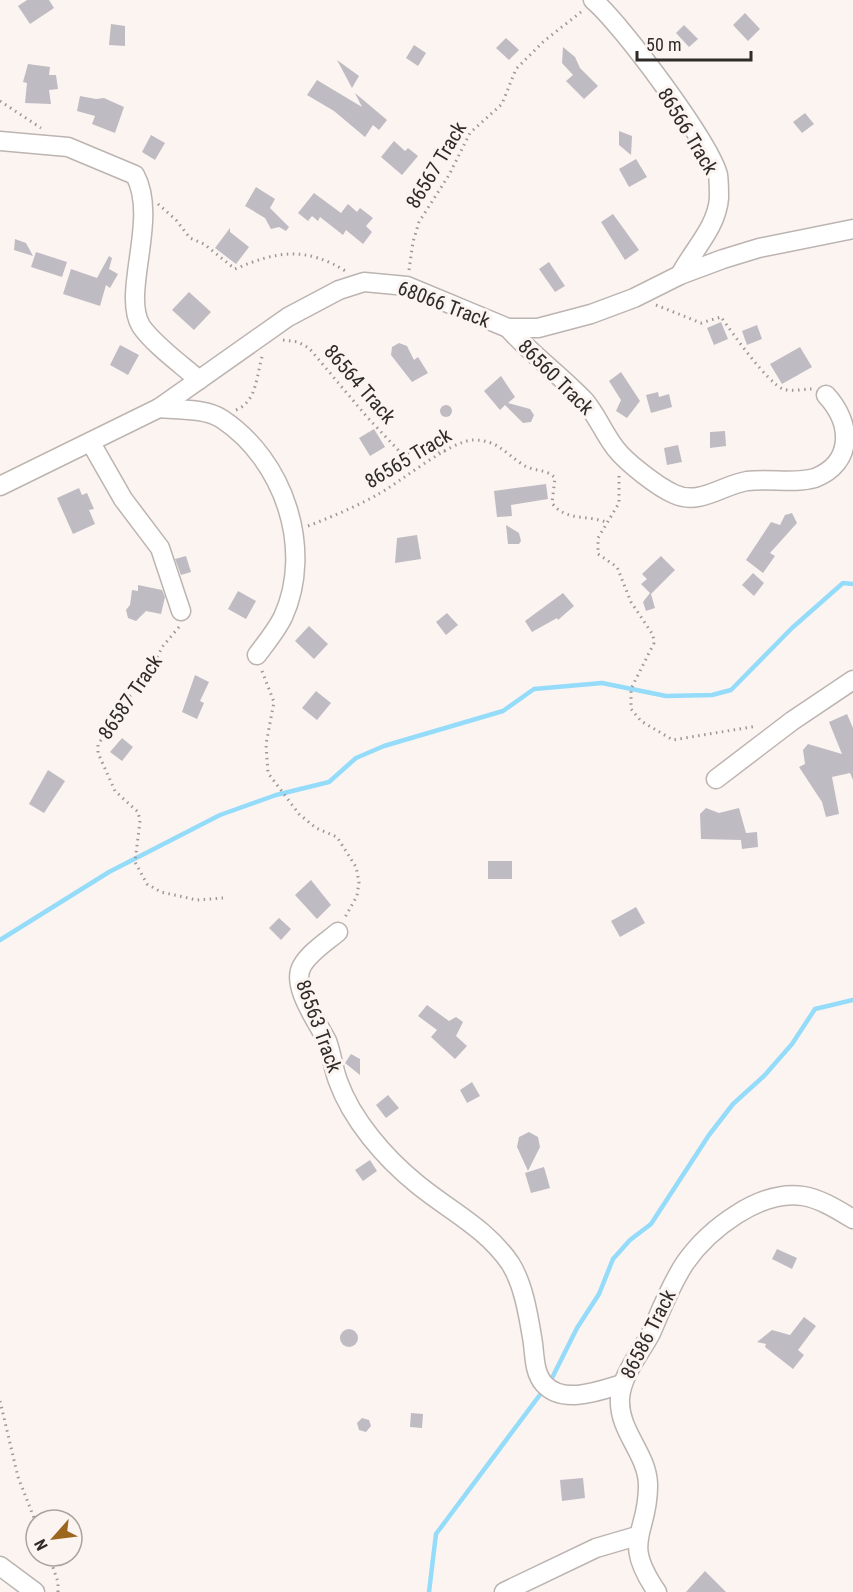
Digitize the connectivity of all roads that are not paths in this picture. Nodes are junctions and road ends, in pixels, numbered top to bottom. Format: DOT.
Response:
graph roads {
  1 [pos="596,2"];
  2 [pos="0,141"];
  3 [pos="853,229"];
  4 [pos="680,275"];
  5 [pos="508,328"];
  6 [pos="199,380"];
  7 [pos="826,395"];
  8 [pos="159,408"];
  9 [pos="91,443"];
  10 [pos="0,486"];
  11 [pos="181,610"];
  12 [pos="257,655"];
  13 [pos="853,680"];
  14 [pos="716,779"];
  15 [pos="338,932"];
  16 [pos="853,1219"];
  17 [pos="622,1384"];
  18 [pos="638,1536"];
  19 [pos="0,1566"];
  20 [pos="35,1592"];
  21 [pos="504,1592"];
  22 [pos="657,1592"];
  1 -- 4 [label="street, 86566 Track"];
  2 -- 6 [label="street"];
  3 -- 4 [label="street, 68066 Track"];
  4 -- 5 [label="street, 68066 Track"];
  5 -- 6 [label="street, 68066 Track"];
  5 -- 7 [label="street, 86560 Track"];
  6 -- 8 [label="street, 68066 Track"];
  8 -- 9 [label="street, 68066 Track"];
  8 -- 12 [label="street"];
  9 -- 10 [label="street, 68066 Track"];
  9 -- 11 [label="street"];
  13 -- 14 [label="street"];
  15 -- 17 [label="street, 86563 Track"];
  16 -- 17 [label="street, 86586 Track"];
  17 -- 18 [label="street, 86586 Track"];
  18 -- 21 [label="street"];
  18 -- 22 [label="street, 86586 Track"];
  19 -- 20 [label="street"];
}
